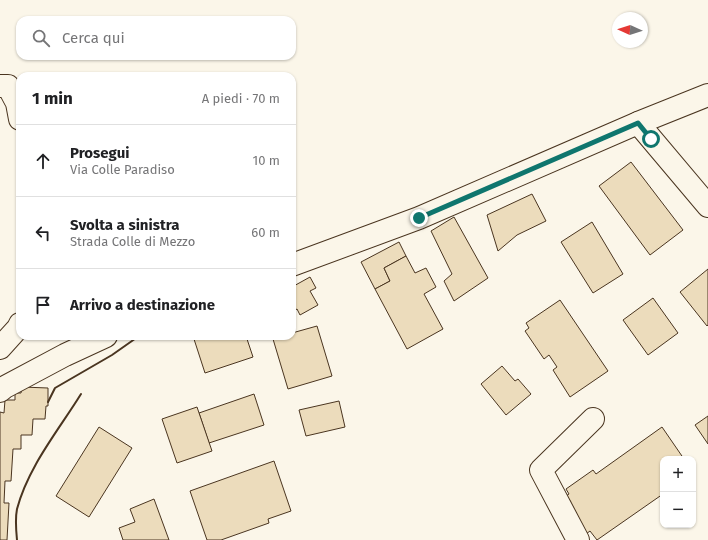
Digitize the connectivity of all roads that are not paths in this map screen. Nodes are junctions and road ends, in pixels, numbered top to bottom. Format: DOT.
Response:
graph roads {
  1 [pos="0,86"];
  2 [pos="708,95"];
  3 [pos="16,101"];
  4 [pos="638,123"];
  5 [pos="708,206"];
  6 [pos="296,264"];
  7 [pos="16,330"];
  8 [pos="97,340"];
  9 [pos="0,348"];
  10 [pos="0,391"];
  11 [pos="593,420"];
  12 [pos="578,540"];
  1 -- 3 [label="street"];
  2 -- 4 [label="street"];
  4 -- 5 [label="street"];
  4 -- 6 [label="street"];
  7 -- 9 [label="street"];
  8 -- 10 [label="street"];
  11 -- 12 [label="street"];
}
